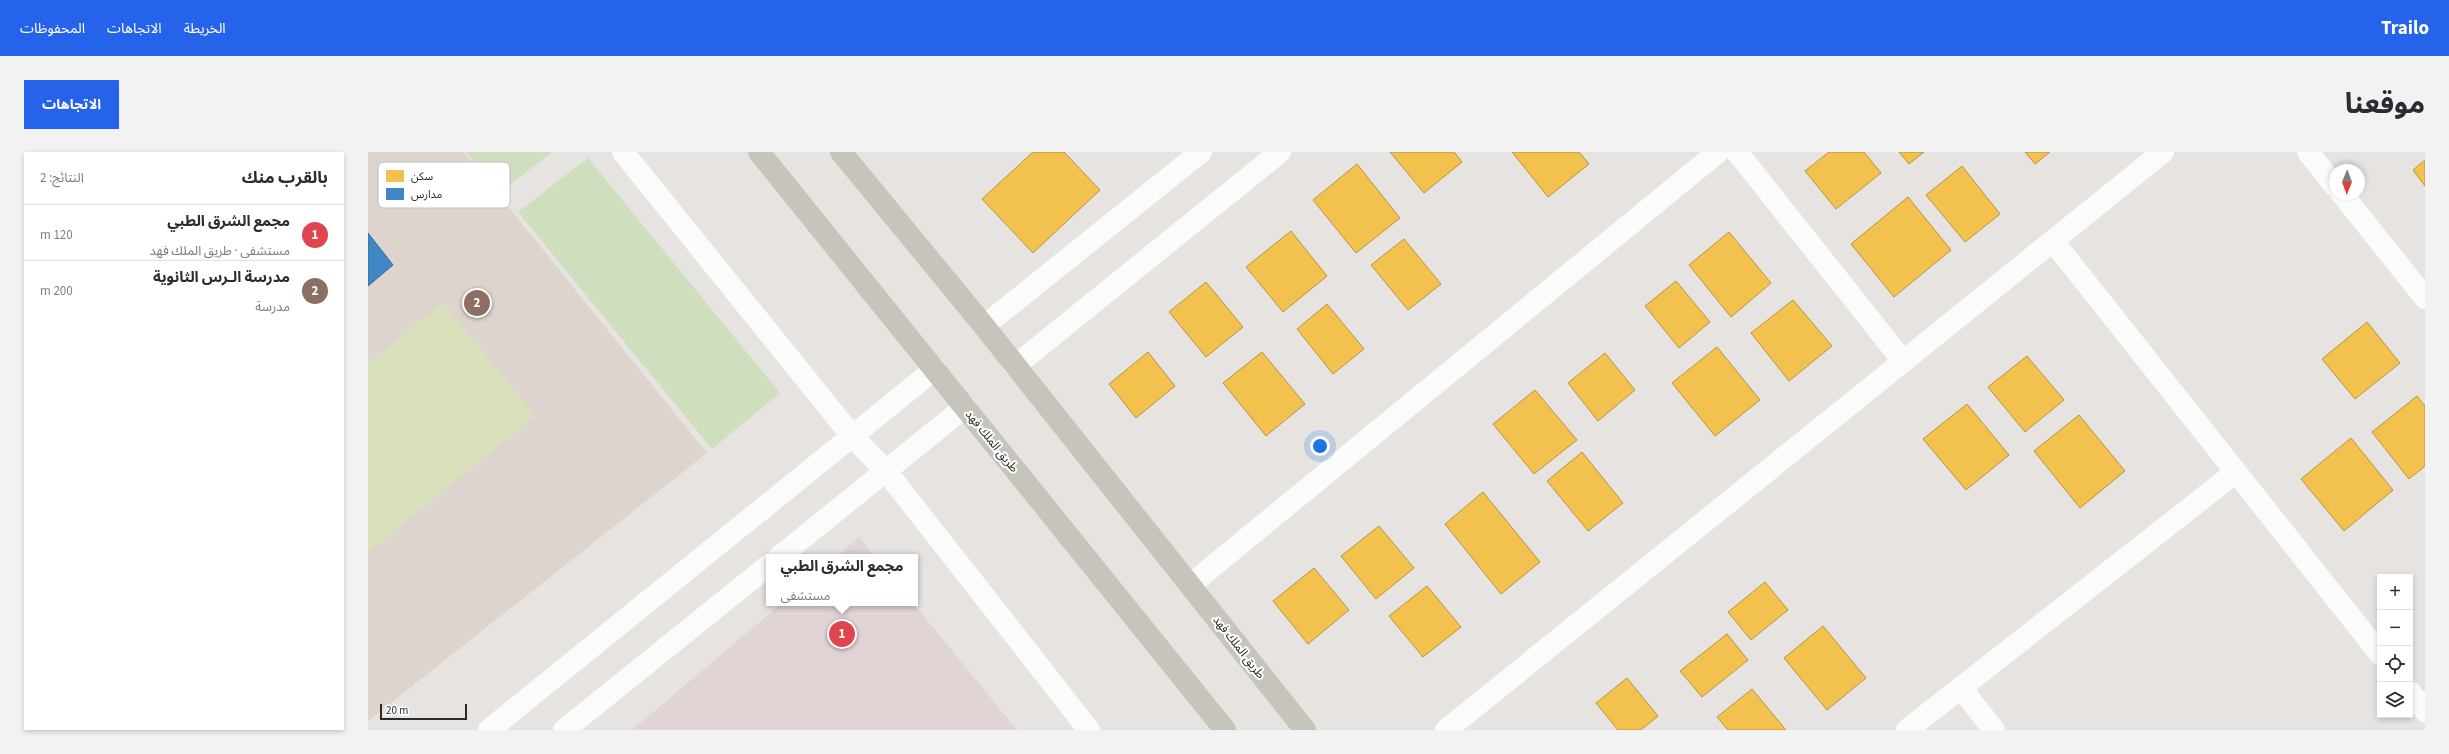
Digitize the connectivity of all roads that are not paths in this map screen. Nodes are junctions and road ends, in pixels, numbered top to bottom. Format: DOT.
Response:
graph roads {
  1 [pos="623,152"];
  2 [pos="759,152"];
  3 [pos="841,152"];
  4 [pos="1201,152"];
  5 [pos="1280,152"];
  6 [pos="1718,152"];
  7 [pos="1737,152"];
  8 [pos="2163,152"];
  9 [pos="2308,152"];
  10 [pos="2329,178"];
  11 [pos="2347,200"];
  12 [pos="2053,241"];
  13 [pos="2425,298"];
  14 [pos="984,326"];
  15 [pos="1903,361"];
  16 [pos="1016,366"];
  17 [pos="935,370"];
  18 [pos="965,407"];
  19 [pos="852,436"];
  20 [pos="886,471"];
  21 [pos="2236,472"];
  22 [pos="783,554"];
  23 [pos="766,567"];
  24 [pos="1190,585"];
  25 [pos="2377,650"];
  26 [pos="1961,688"];
  27 [pos="2413,696"];
  28 [pos="2425,711"];
  29 [pos="489,730"];
  30 [pos="564,730"];
  31 [pos="1089,730"];
  32 [pos="1225,730"];
  33 [pos="1305,730"];
  34 [pos="1446,730"];
  35 [pos="1907,730"];
  36 [pos="1994,730"];
  1 -- 19 [label="street"];
  2 -- 17 [label="main road, طريق الملك فهد"];
  3 -- 14 [label="main road, طريق الملك فهد"];
  4 -- 14 [label="street"];
  5 -- 16 [label="street"];
  6 -- 24 [label="street"];
  7 -- 15 [label="street"];
  8 -- 12 [label="street"];
  9 -- 10 [label="street"];
  11 -- 13 [label="street"];
  12 -- 15 [label="street"];
  12 -- 21 [label="street"];
  14 -- 16 [label="main road, طريق الملك فهد"];
  15 -- 34 [label="street"];
  16 -- 24 [label="main road, طريق الملك فهد"];
  17 -- 18 [label="main road, طريق الملك فهد"];
  17 -- 19 [label="street"];
  18 -- 20 [label="street"];
  18 -- 32 [label="main road, طريق الملك فهد"];
  19 -- 20 [label="street"];
  19 -- 29 [label="street"];
  20 -- 22 [label="street"];
  20 -- 31 [label="street"];
  21 -- 25 [label="street"];
  21 -- 26 [label="street"];
  23 -- 30 [label="street"];
  24 -- 33 [label="main road, طريق الملك فهد"];
  26 -- 35 [label="street"];
  26 -- 36 [label="street"];
  27 -- 28 [label="street"];
}
